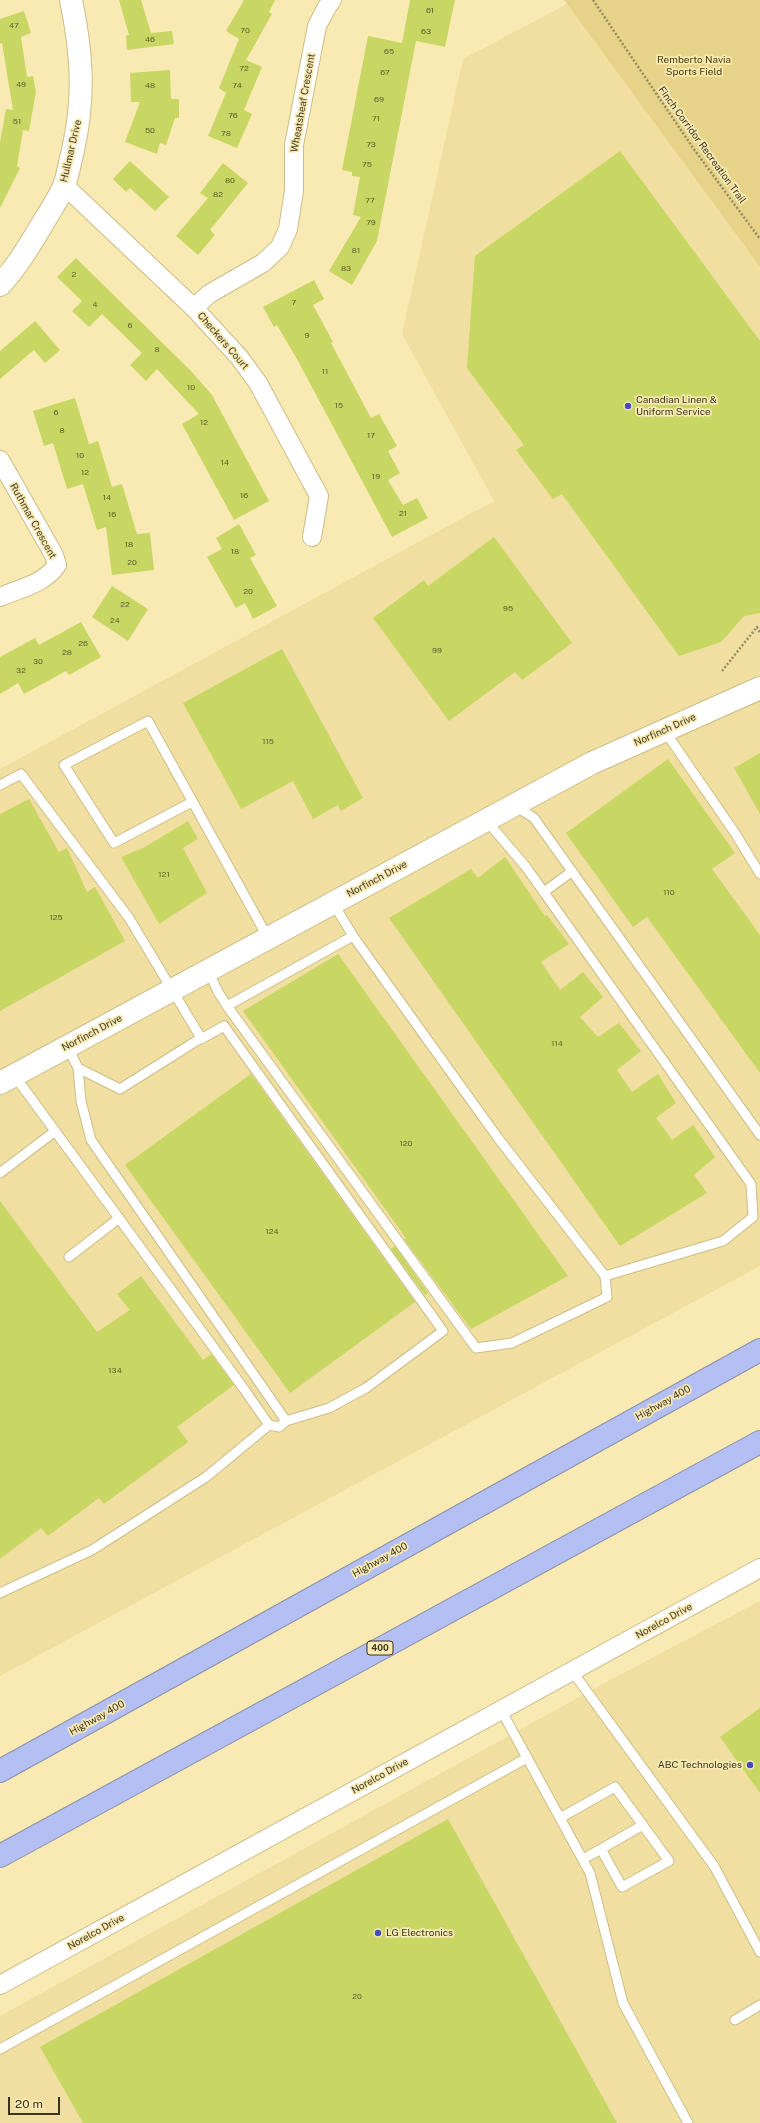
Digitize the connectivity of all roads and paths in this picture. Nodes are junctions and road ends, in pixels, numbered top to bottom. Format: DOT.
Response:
graph roads {
  1 [pos="71,0"];
  2 [pos="332,0"];
  3 [pos="593,0"];
  4 [pos="64,186"];
  5 [pos="760,239"];
  6 [pos="0,285"];
  7 [pos="194,308"];
  8 [pos="0,460"];
  9 [pos="312,537"];
  10 [pos="0,597"];
  11 [pos="760,633"];
  12 [pos="722,670"];
  13 [pos="760,688"];
  14 [pos="664,730"];
  15 [pos="0,785"];
  16 [pos="192,802"];
  17 [pos="514,805"];
  18 [pos="486,820"];
  19 [pos="572,872"];
  20 [pos="760,874"];
  21 [pos="544,892"];
  22 [pos="332,903"];
  23 [pos="353,936"];
  24 [pos="268,938"];
  25 [pos="208,970"];
  26 [pos="172,990"];
  27 [pos="227,1006"];
  28 [pos="235,1018"];
  29 [pos="224,1026"];
  30 [pos="201,1039"];
  31 [pos="67,1046"];
  32 [pos="78,1068"];
  33 [pos="7,1079"];
  34 [pos="54,1132"];
  35 [pos="760,1135"];
  36 [pos="0,1173"];
  37 [pos="756,1215"];
  38 [pos="118,1219"];
  39 [pos="69,1257"];
  40 [pos="605,1276"];
  41 [pos="760,1350"];
  42 [pos="286,1421"];
  43 [pos="269,1425"];
  44 [pos="760,1442"];
  45 [pos="760,1568"];
  46 [pos="0,1593"];
  47 [pos="572,1671"];
  48 [pos="501,1710"];
  49 [pos="527,1758"];
  50 [pos="0,1771"];
  51 [pos="560,1818"];
  52 [pos="643,1825"];
  53 [pos="601,1849"];
  54 [pos="0,1856"];
  55 [pos="583,1859"];
  56 [pos="760,1952"];
  57 [pos="0,1985"];
  58 [pos="760,2005"];
  59 [pos="735,2020"];
  60 [pos="0,2049"];
  61 [pos="688,2123"];
  1 -- 4 [label="street, Hullmar Drive"];
  2 -- 7 [label="street, Wheatsheaf Crescent"];
  3 -- 5 [label="path, Finch Corridor Recreation Trail"];
  4 -- 6 [label="street, Hullmar Drive"];
  4 -- 7 [label="street, Checkers Court"];
  7 -- 9 [label="street, Checkers Court"];
  8 -- 10 [label="street, Ruthmar Crescent"];
  11 -- 12 [label="path"];
  13 -- 14 [label="street, Norfinch Drive"];
  14 -- 17 [label="street, Norfinch Drive"];
  14 -- 20 [label="lane"];
  15 -- 26 [label="lane"];
  16 -- 16 [label="lane"];
  16 -- 24 [label="lane"];
  17 -- 18 [label="street, Norfinch Drive"];
  17 -- 19 [label="lane"];
  18 -- 21 [label="lane"];
  18 -- 22 [label="street, Norfinch Drive"];
  19 -- 21 [label="lane"];
  19 -- 35 [label="lane"];
  21 -- 37 [label="lane"];
  22 -- 23 [label="lane"];
  22 -- 24 [label="street, Norfinch Drive"];
  23 -- 27 [label="lane"];
  23 -- 40 [label="lane"];
  24 -- 25 [label="street, Norfinch Drive"];
  25 -- 26 [label="street, Norfinch Drive"];
  25 -- 27 [label="lane"];
  26 -- 30 [label="lane"];
  26 -- 31 [label="street, Norfinch Drive"];
  27 -- 28 [label="lane"];
  28 -- 29 [label="lane"];
  28 -- 40 [label="lane"];
  29 -- 30 [label="lane"];
  29 -- 42 [label="lane"];
  30 -- 32 [label="lane"];
  31 -- 32 [label="lane"];
  31 -- 33 [label="street, Norfinch Drive"];
  32 -- 42 [label="lane"];
  33 -- 34 [label="lane"];
  34 -- 36 [label="lane"];
  34 -- 38 [label="lane"];
  37 -- 40 [label="lane"];
  38 -- 39 [label="lane"];
  38 -- 43 [label="lane"];
  41 -- 50 [label="highway, Highway 400"];
  42 -- 43 [label="lane"];
  43 -- 46 [label="lane"];
  44 -- 54 [label="highway, 400"];
  45 -- 47 [label="street, Norelco Drive"];
  47 -- 48 [label="street, Norelco Drive"];
  47 -- 56 [label="lane"];
  48 -- 49 [label="lane"];
  48 -- 57 [label="street, Norelco Drive"];
  49 -- 51 [label="lane"];
  49 -- 60 [label="lane"];
  51 -- 52 [label="lane"];
  51 -- 55 [label="lane"];
  52 -- 53 [label="lane"];
  52 -- 53 [label="lane"];
  53 -- 55 [label="lane"];
  55 -- 61 [label="lane"];
  58 -- 59 [label="lane"];
}
